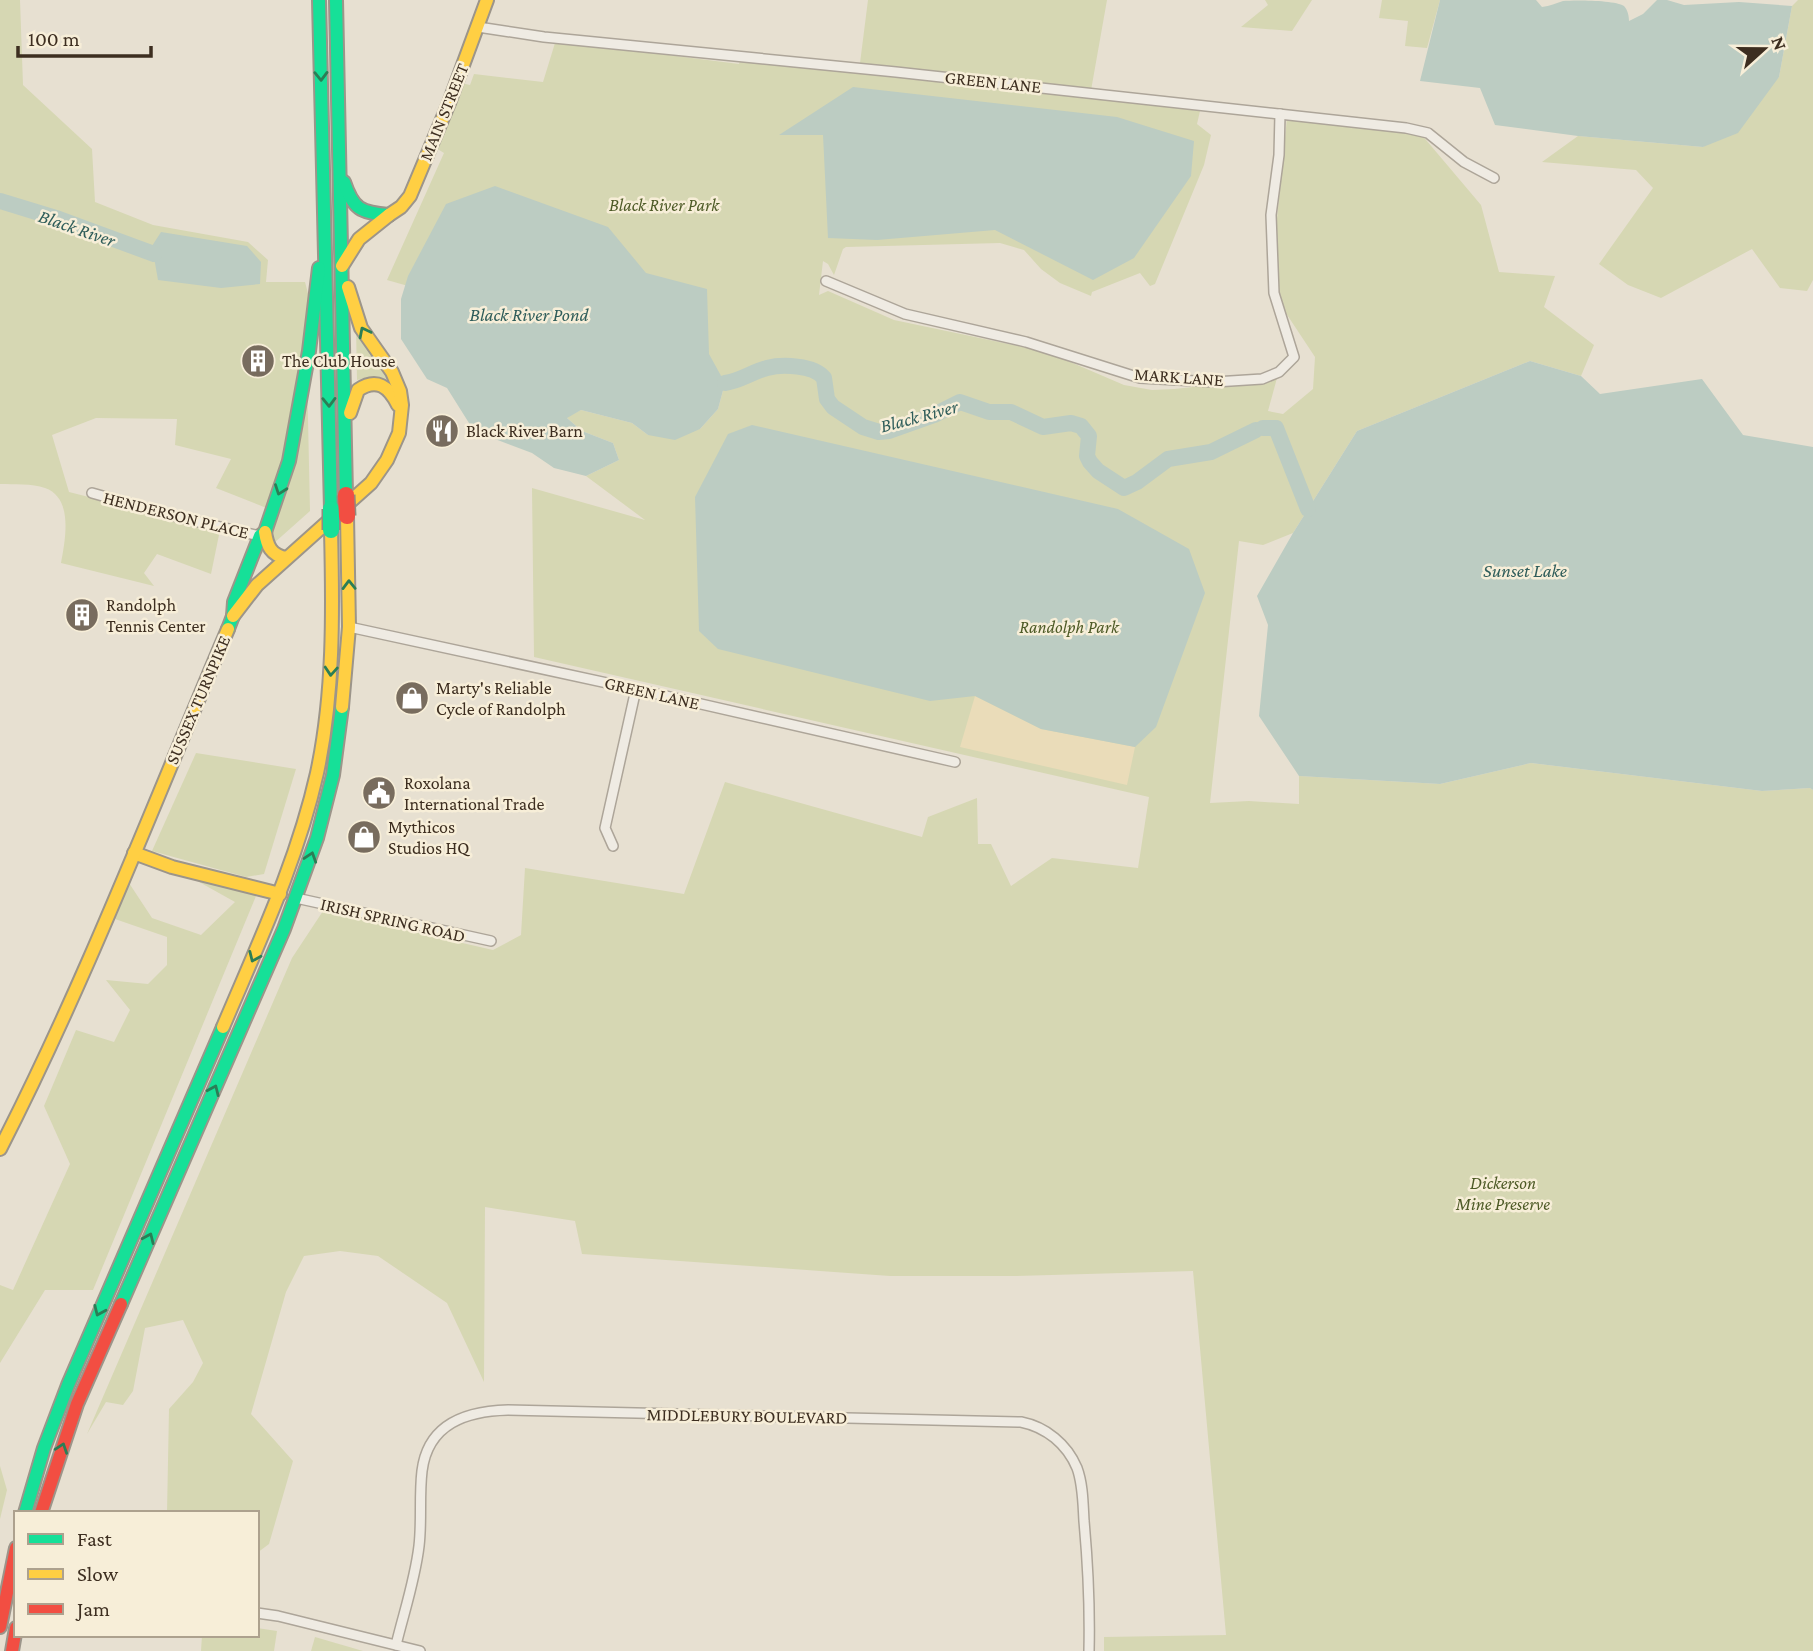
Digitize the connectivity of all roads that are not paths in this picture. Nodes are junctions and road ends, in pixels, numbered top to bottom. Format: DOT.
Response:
graph roads {
  1 [pos="319,0"];
  2 [pos="336,0"];
  3 [pos="487,0"];
  4 [pos="478,27"];
  5 [pos="1280,114"];
  6 [pos="340,171"];
  7 [pos="1494,178"];
  8 [pos="389,215"];
  9 [pos="324,230"];
  10 [pos="342,268"];
  11 [pos="826,281"];
  12 [pos="401,414"];
  13 [pos="345,444"];
  14 [pos="92,493"];
  15 [pos="263,534"];
  16 [pos="286,558"];
  17 [pos="233,617"];
  18 [pos="349,627"];
  19 [pos="636,689"];
  20 [pos="954,762"];
  21 [pos="613,846"];
  22 [pos="134,853"];
  23 [pos="288,896"];
  24 [pos="491,942"];
  25 [pos="0,1149"];
  26 [pos="26,1511"];
  27 [pos="42,1511"];
  28 [pos="14,1558"];
  29 [pos="259,1613"];
  30 [pos="0,1627"];
  31 [pos="396,1645"];
  32 [pos="420,1651"];
  33 [pos="1089,1651"];
  1 -- 9 [label="main road, one-way"];
  2 -- 6 [label="main road"];
  3 -- 4 [label="main road, MAIN STREET"];
  4 -- 5 [label="street, GREEN LANE"];
  4 -- 8 [label="main road, MAIN STREET"];
  5 -- 7 [label="street, GREEN LANE"];
  5 -- 11 [label="street, MARK LANE"];
  6 -- 8 [label="main road"];
  6 -- 10 [label="main road"];
  8 -- 10 [label="main road, MAIN STREET"];
  9 -- 15 [label="main road, SUSSEX TURNPIKE, one-way"];
  9 -- 23 [label="main road, one-way, bridge"];
  12 -- 10 [label="main road, one-way"];
  10 -- 13 [label="main road"];
  12 -- 13 [label="main road"];
  12 -- 16 [label="main road"];
  18 -- 13 [label="main road, one-way, bridge"];
  14 -- 15 [label="street, HENDERSON PLACE"];
  15 -- 16 [label="main road"];
  15 -- 17 [label="main road, SUSSEX TURNPIKE"];
  16 -- 17 [label="main road"];
  17 -- 22 [label="main road, SUSSEX TURNPIKE"];
  18 -- 19 [label="street, GREEN LANE"];
  23 -- 18 [label="main road, one-way"];
  19 -- 20 [label="street, GREEN LANE"];
  19 -- 21 [label="street"];
  22 -- 23 [label="main road, IRISH SPRING ROAD"];
  22 -- 25 [label="main road, SUSSEX TURNPIKE"];
  23 -- 24 [label="street, IRISH SPRING ROAD"];
  23 -- 26 [label="main road, one-way"];
  27 -- 23 [label="main road, one-way"];
  28 -- 30 [label="main road"];
  29 -- 31 [label="street"];
  31 -- 32 [label="street"];
  31 -- 33 [label="street, MIDDLEBURY BOULEVARD"];
}
